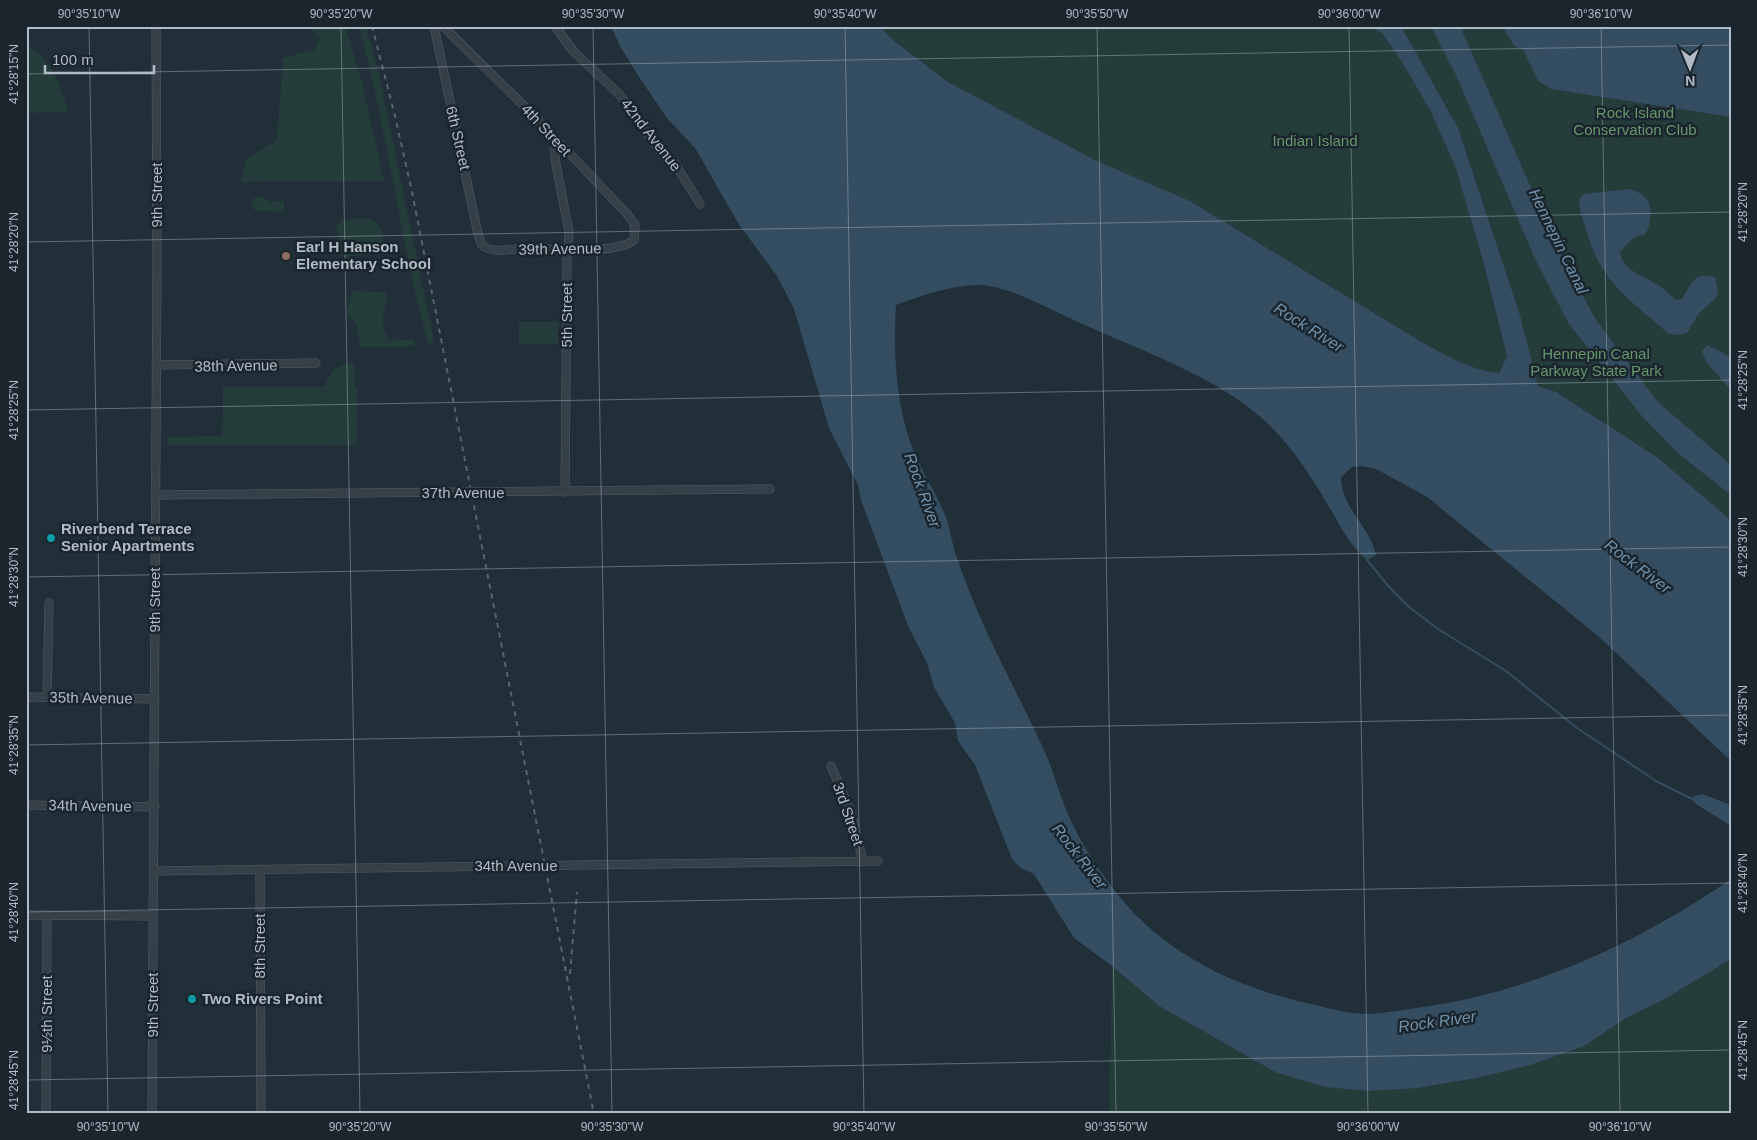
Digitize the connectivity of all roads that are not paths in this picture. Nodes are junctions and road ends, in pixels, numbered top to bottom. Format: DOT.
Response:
graph roads {
  1 [pos="156,26"];
  2 [pos="434,26"];
  3 [pos="444,26"];
  4 [pos="555,26"];
  5 [pos="555,140"];
  6 [pos="700,204"];
  7 [pos="634,240"];
  8 [pos="485,248"];
  9 [pos="568,250"];
  10 [pos="316,363"];
  11 [pos="156,365"];
  12 [pos="770,489"];
  13 [pos="565,492"];
  14 [pos="155,495"];
  15 [pos="49,603"];
  16 [pos="26,697"];
  17 [pos="47,697"];
  18 [pos="155,699"];
  19 [pos="832,766"];
  20 [pos="26,805"];
  21 [pos="155,807"];
  22 [pos="863,862"];
  23 [pos="878,862"];
  24 [pos="260,869"];
  25 [pos="154,871"];
  26 [pos="26,915"];
  27 [pos="47,915"];
  28 [pos="154,916"];
  29 [pos="46,1114"];
  30 [pos="152,1114"];
  31 [pos="261,1114"];
  1 -- 11 [label="street, 9th Street"];
  2 -- 8 [label="street, 6th Street"];
  3 -- 5 [label="street, 4th Street"];
  4 -- 6 [label="street, 42nd Avenue"];
  5 -- 7 [label="street, 4th Street"];
  5 -- 9 [label="street, 5th Street"];
  7 -- 9 [label="street, 39th Avenue"];
  8 -- 9 [label="street, 39th Avenue"];
  9 -- 13 [label="street, 5th Street"];
  10 -- 11 [label="street, 38th Avenue"];
  11 -- 14 [label="street, 9th Street"];
  12 -- 13 [label="street, 37th Avenue"];
  13 -- 14 [label="street, 37th Avenue"];
  14 -- 18 [label="street, 9th Street"];
  15 -- 17 [label="street"];
  16 -- 17 [label="street, 35th Avenue"];
  17 -- 18 [label="street, 35th Avenue"];
  18 -- 21 [label="street, 9th Street"];
  19 -- 22 [label="street, 3rd Street"];
  20 -- 21 [label="street, 34th Avenue"];
  21 -- 25 [label="street, 9th Street"];
  22 -- 23 [label="street, 34th Avenue"];
  22 -- 24 [label="street, 34th Avenue"];
  24 -- 25 [label="street, 34th Avenue"];
  24 -- 31 [label="street, 8th Street"];
  25 -- 28 [label="street, 9th Street"];
  26 -- 27 [label="street"];
  27 -- 28 [label="street"];
  27 -- 29 [label="street, 9½th Street"];
  28 -- 30 [label="street, 9th Street"];
}
